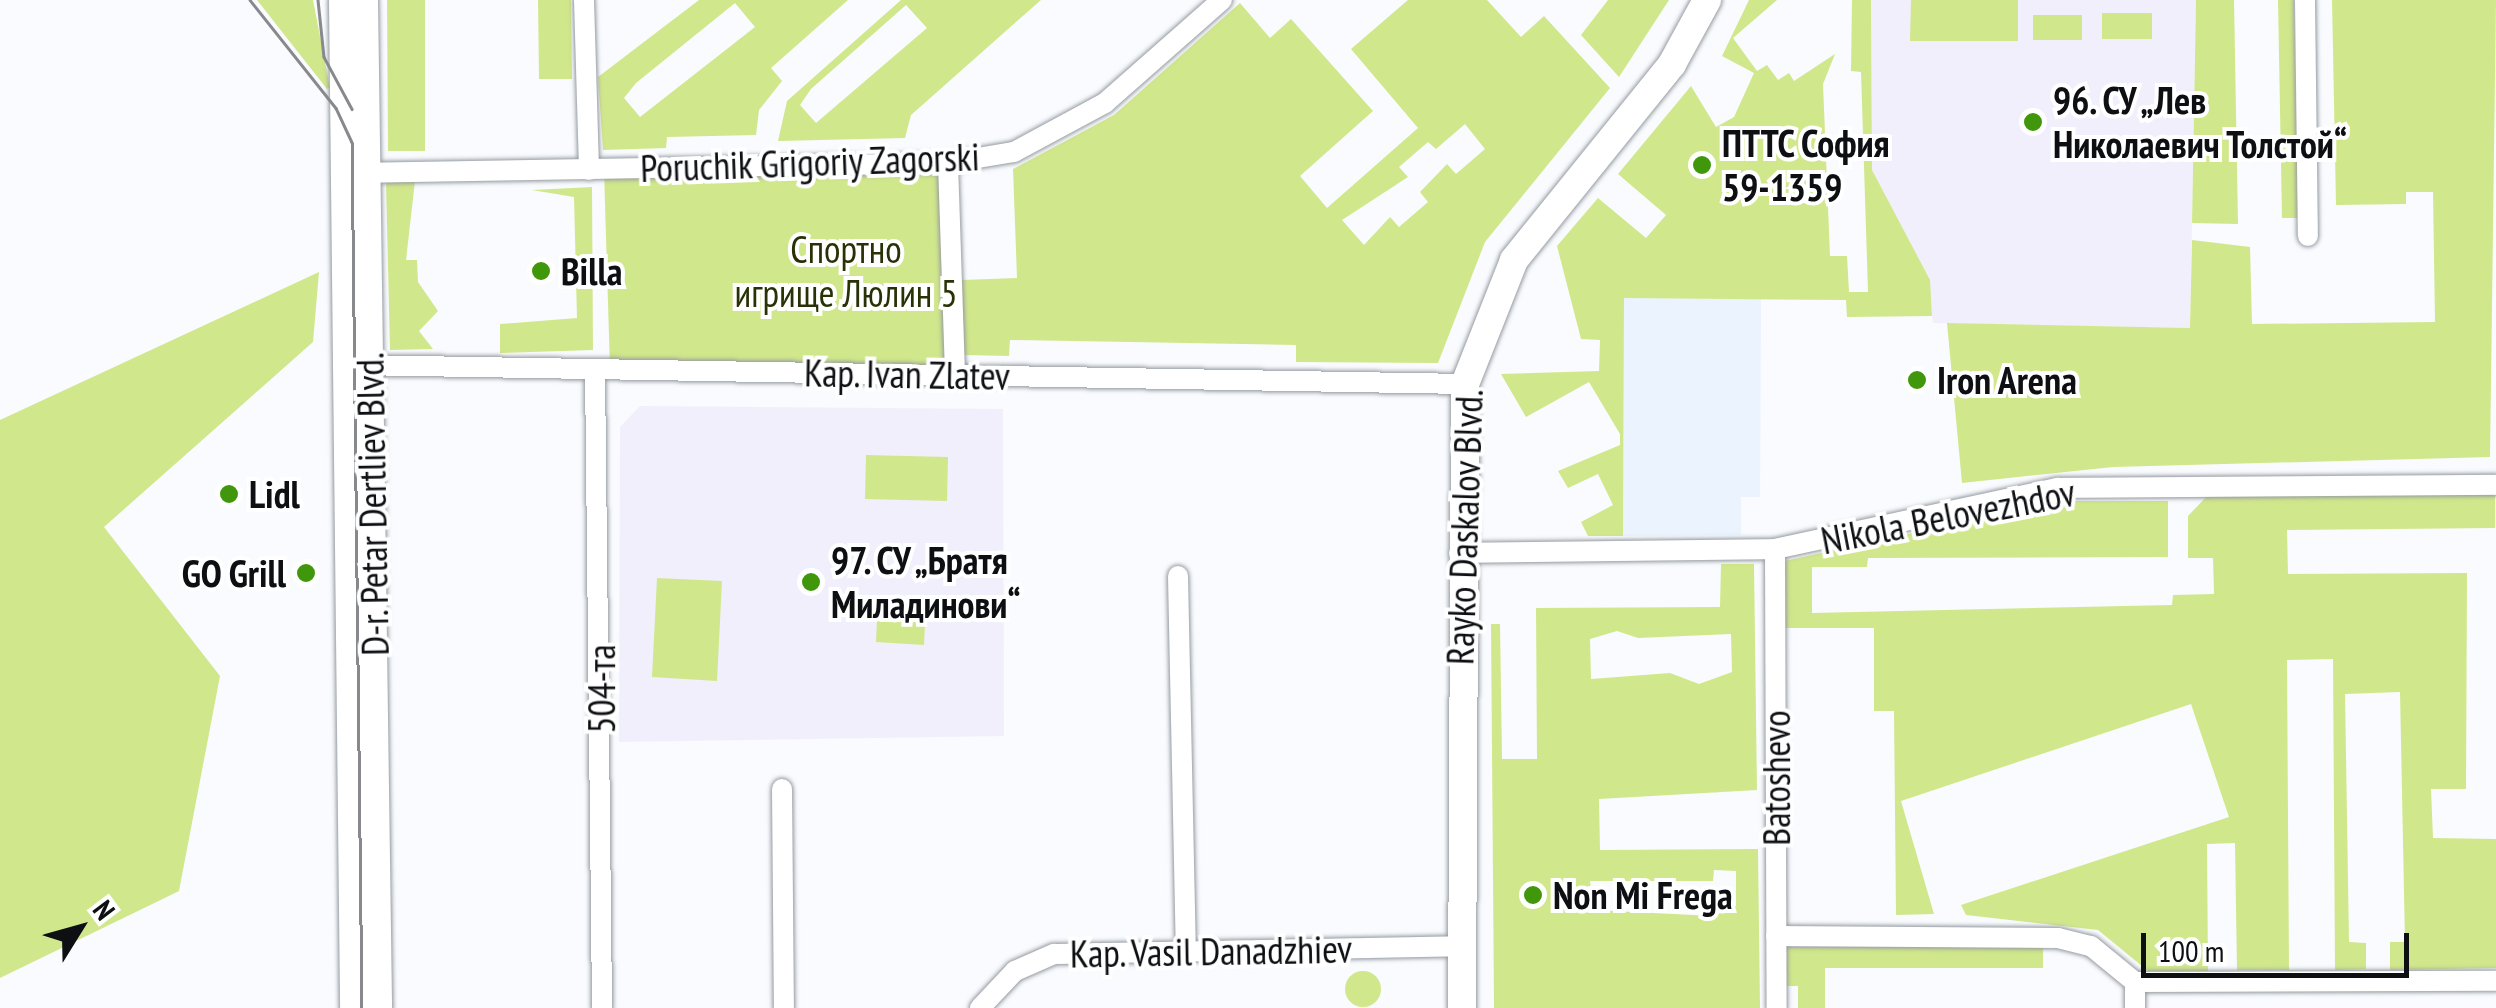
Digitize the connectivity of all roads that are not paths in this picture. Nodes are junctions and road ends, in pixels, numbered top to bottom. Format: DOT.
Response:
graph roads {
  1 [pos="343,0"];
  2 [pos="364,0"];
  3 [pos="584,0"];
  4 [pos="1222,0"];
  5 [pos="1707,0"];
  6 [pos="2305,0"];
  7 [pos="948,163"];
  8 [pos="588,170"];
  9 [pos="358,173"];
  10 [pos="2308,236"];
  11 [pos="360,365"];
  12 [pos="596,369"];
  13 [pos="954,375"];
  14 [pos="1464,384"];
  15 [pos="2496,484"];
  16 [pos="1775,548"];
  17 [pos="1459,553"];
  18 [pos="1178,576"];
  19 [pos="782,789"];
  20 [pos="1776,936"];
  21 [pos="1462,946"];
  22 [pos="1186,950"];
  23 [pos="2135,982"];
  24 [pos="2496,982"];
  25 [pos="354,1008"];
  26 [pos="378,1008"];
  27 [pos="602,1008"];
  28 [pos="784,1008"];
  29 [pos="980,1008"];
  30 [pos="1462,1008"];
  31 [pos="1777,1008"];
  32 [pos="2135,1008"];
  1 -- 9 [label="main road, D-r. Petar Dertliev Blvd."];
  2 -- 9 [label="main road, D-r. Petar Dertliev Blvd."];
  3 -- 8 [label="street"];
  4 -- 7 [label="street, Poruchik Grigoriy Zagorski"];
  5 -- 14 [label="main road, Rayko Daskalov Blvd."];
  6 -- 10 [label="street"];
  7 -- 8 [label="street, Poruchik Grigoriy Zagorski"];
  7 -- 13 [label="street"];
  8 -- 9 [label="street, Poruchik Grigoriy Zagorski"];
  9 -- 11 [label="main road, D-r. Petar Dertliev Blvd."];
  11 -- 12 [label="street, Kap. Ivan Zlatev"];
  11 -- 25 [label="main road, D-r. Petar Dertliev Blvd."];
  11 -- 26 [label="main road, D-r. Petar Dertliev Blvd."];
  12 -- 13 [label="street, Kap. Ivan Zlatev"];
  12 -- 27 [label="street, 504-та"];
  13 -- 14 [label="street, Kap. Ivan Zlatev"];
  14 -- 17 [label="main road, Rayko Daskalov Blvd."];
  15 -- 16 [label="street, Nikola Belovezhdov"];
  16 -- 17 [label="street, Nikola Belovezhdov"];
  16 -- 20 [label="street, Batoshevo"];
  17 -- 21 [label="main road, Rayko Daskalov Blvd."];
  18 -- 22 [label="street"];
  19 -- 28 [label="street"];
  20 -- 23 [label="street"];
  20 -- 31 [label="street, Batoshevo"];
  21 -- 22 [label="street, Kap. Vasil Danadzhiev"];
  21 -- 30 [label="main road, Rayko Daskalov Blvd."];
  22 -- 29 [label="street, Kap. Vasil Danadzhiev"];
  23 -- 24 [label="street"];
  23 -- 32 [label="street"];
}
